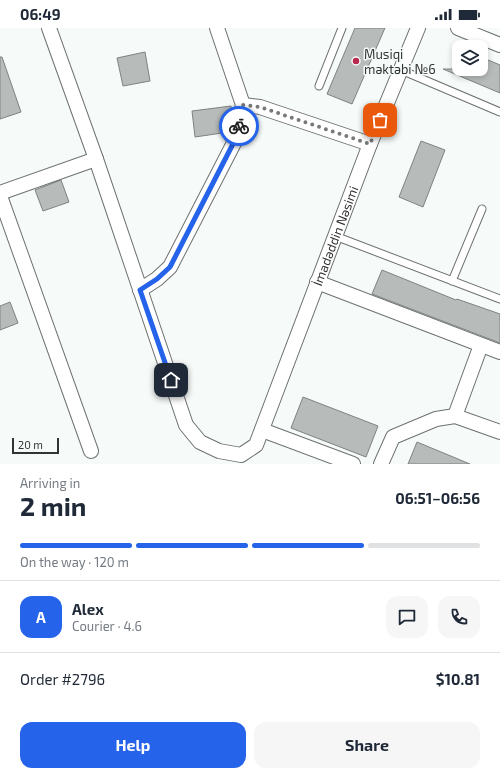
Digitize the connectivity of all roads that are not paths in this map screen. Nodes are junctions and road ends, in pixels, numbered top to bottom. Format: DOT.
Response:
graph roads {
  1 [pos="49,28"];
  2 [pos="217,28"];
  3 [pos="342,28"];
  4 [pos="418,28"];
  5 [pos="458,28"];
  6 [pos="500,45"];
  7 [pos="401,70"];
  8 [pos="319,86"];
  9 [pos="243,105"];
  10 [pos="500,112"];
  11 [pos="370,144"];
  12 [pos="96,159"];
  13 [pos="0,193"];
  14 [pos="0,196"];
  15 [pos="482,209"];
  16 [pos="335,236"];
  17 [pos="452,281"];
  18 [pos="317,282"];
  19 [pos="140,290"];
  20 [pos="500,299"];
  21 [pos="481,345"];
  22 [pos="500,352"];
  23 [pos="455,416"];
  24 [pos="262,430"];
  25 [pos="500,432"];
  26 [pos="91,452"];
  27 [pos="353,464"];
  28 [pos="381,464"];
  1 -- 12 [label="street"];
  2 -- 9 [label="street"];
  3 -- 8 [label="lane"];
  4 -- 7 [label="street, İmadəddin Nəsimi"];
  5 -- 6 [label="street"];
  7 -- 10 [label="lane"];
  7 -- 11 [label="street, İmadəddin Nəsimi"];
  9 -- 11 [label="street"];
  9 -- 19 [label="street"];
  11 -- 16 [label="street, İmadəddin Nəsimi"];
  12 -- 13 [label="street"];
  12 -- 19 [label="street"];
  14 -- 26 [label="street"];
  15 -- 17 [label="lane"];
  16 -- 17 [label="lane"];
  16 -- 18 [label="street, İmadəddin Nəsimi"];
  17 -- 20 [label="lane"];
  18 -- 21 [label="street"];
  18 -- 24 [label="street, İmadəddin Nəsimi"];
  19 -- 24 [label="street, İmadəddin Nəsimi"];
  21 -- 22 [label="street"];
  21 -- 23 [label="street"];
  23 -- 25 [label="street"];
  23 -- 28 [label="street"];
  24 -- 27 [label="street"];
}
